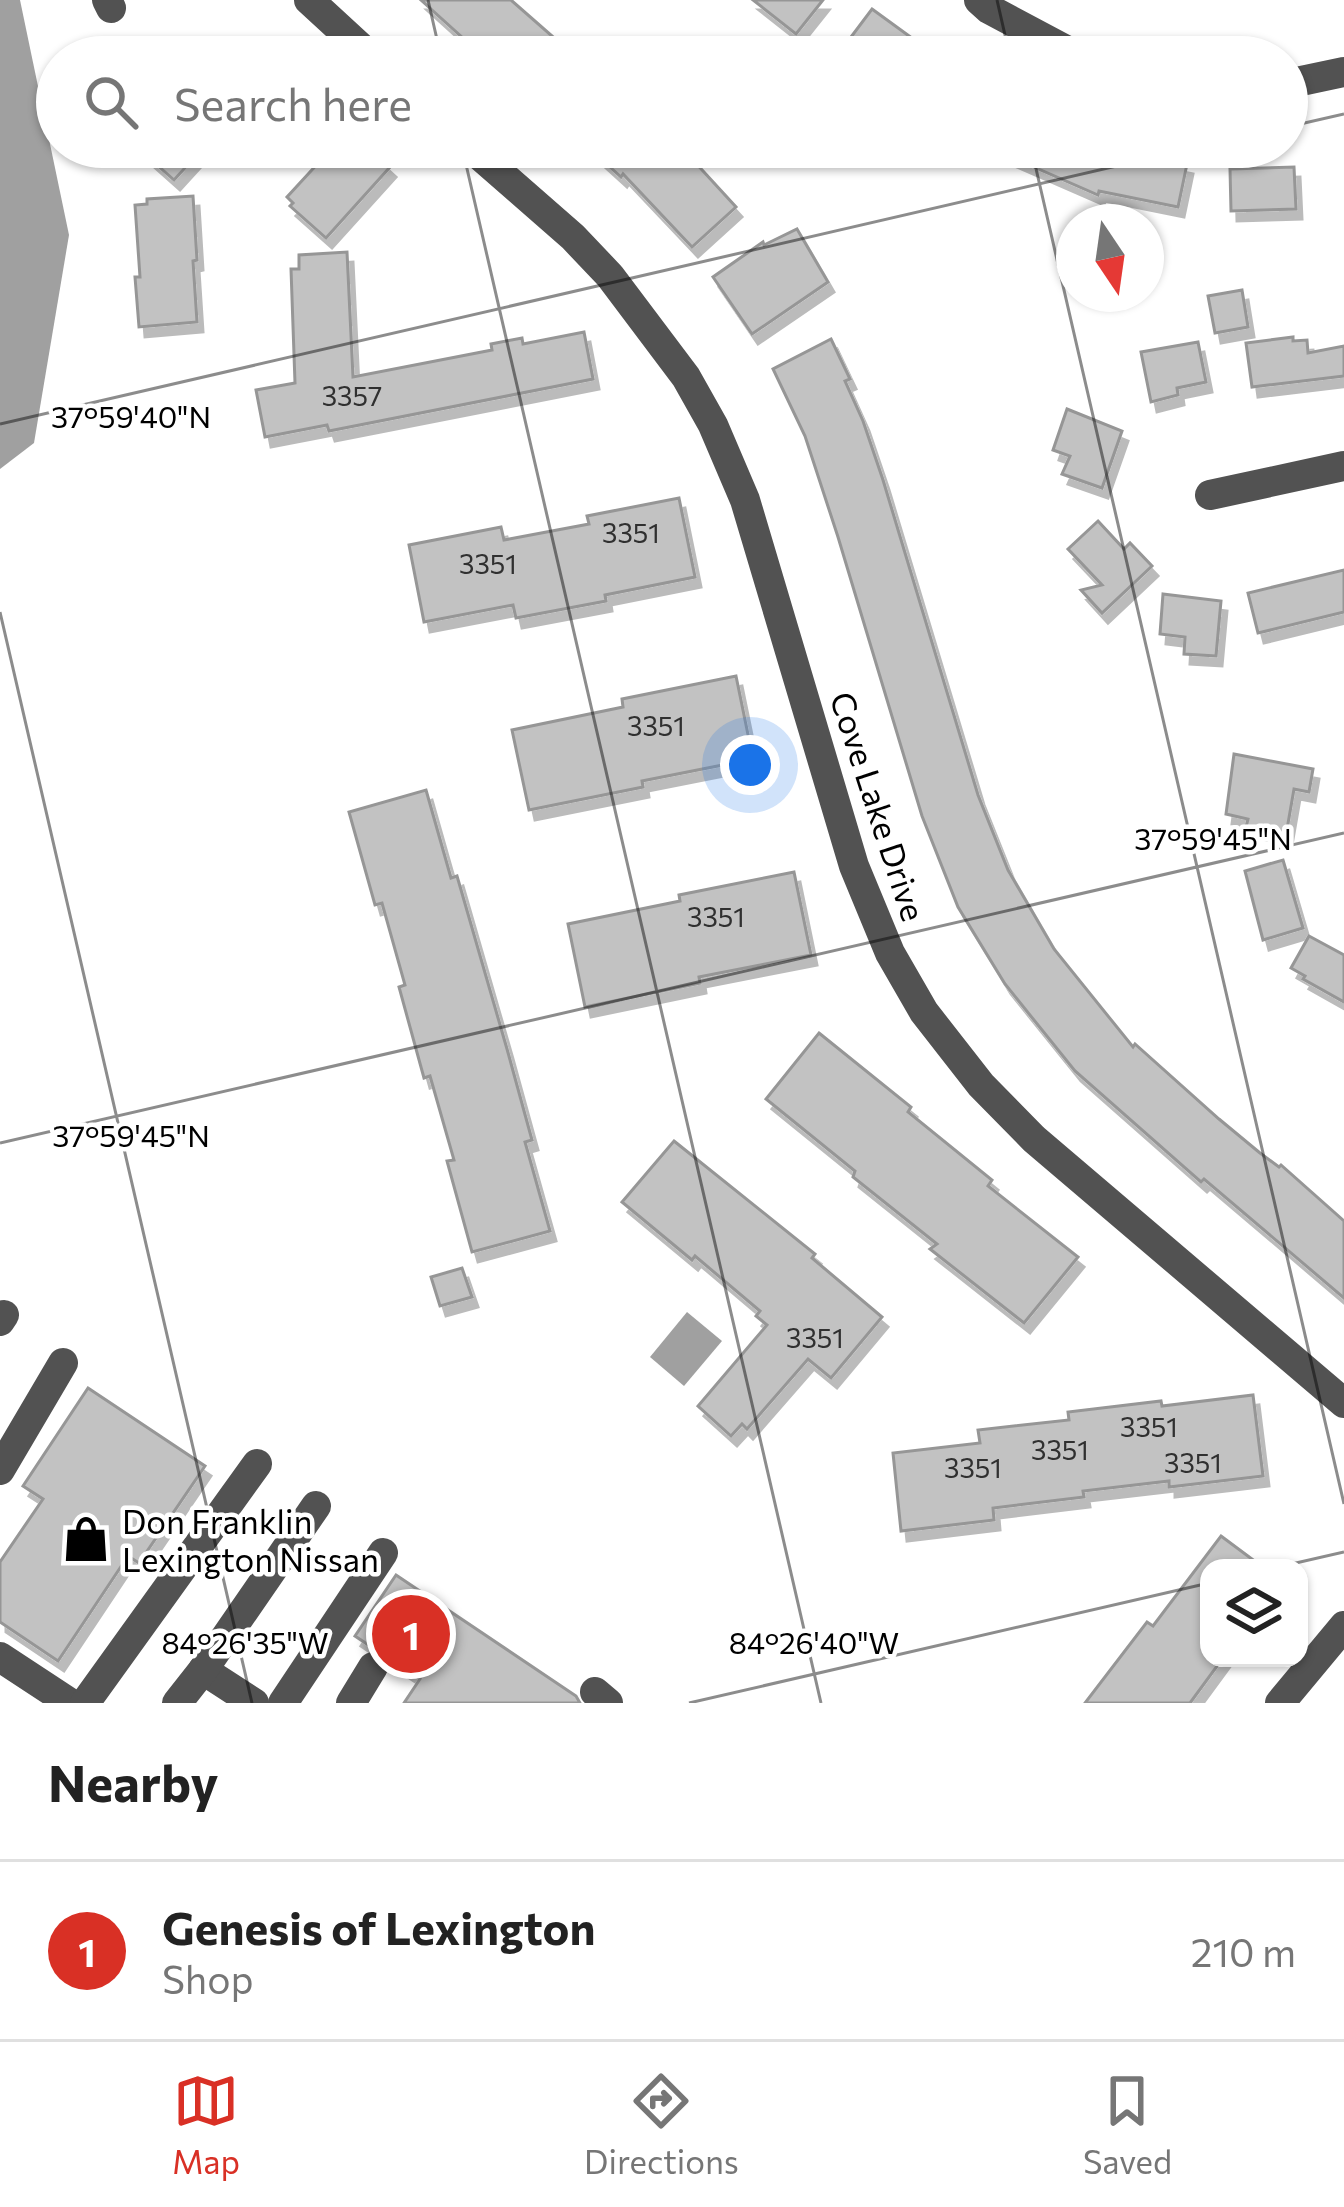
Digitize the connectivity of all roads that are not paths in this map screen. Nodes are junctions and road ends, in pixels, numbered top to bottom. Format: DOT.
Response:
graph roads {
  1 [pos="309,0"];
  2 [pos="979,0"];
  3 [pos="348,36"];
  4 [pos="1040,36"];
  5 [pos="1344,72"];
  6 [pos="1308,80"];
  7 [pos="494,168"];
  8 [pos="1344,466"];
  9 [pos="1210,495"];
  10 [pos="63,1363"];
  11 [pos="1344,1403"];
  12 [pos="256,1464"];
  13 [pos="0,1470"];
  14 [pos="316,1506"];
  15 [pos="383,1553"];
  16 [pos="1344,1626"];
  17 [pos="0,1657"];
  18 [pos="373,1666"];
  19 [pos="202,1670"];
  20 [pos="70,1703"];
  21 [pos="86,1703"];
  22 [pos="177,1703"];
  23 [pos="254,1703"];
  24 [pos="283,1703"];
  25 [pos="351,1703"];
  26 [pos="1280,1703"];
  1 -- 3 [label="street"];
  2 -- 4 [label="street"];
  5 -- 6 [label="street"];
  7 -- 11 [label="street, Cove Lake Drive"];
  8 -- 9 [label="street"];
  10 -- 13 [label="street"];
  12 -- 21 [label="street"];
  14 -- 19 [label="street"];
  15 -- 24 [label="street"];
  16 -- 26 [label="street"];
  17 -- 20 [label="street"];
  18 -- 25 [label="street"];
  19 -- 22 [label="street"];
  19 -- 23 [label="street"];
}
